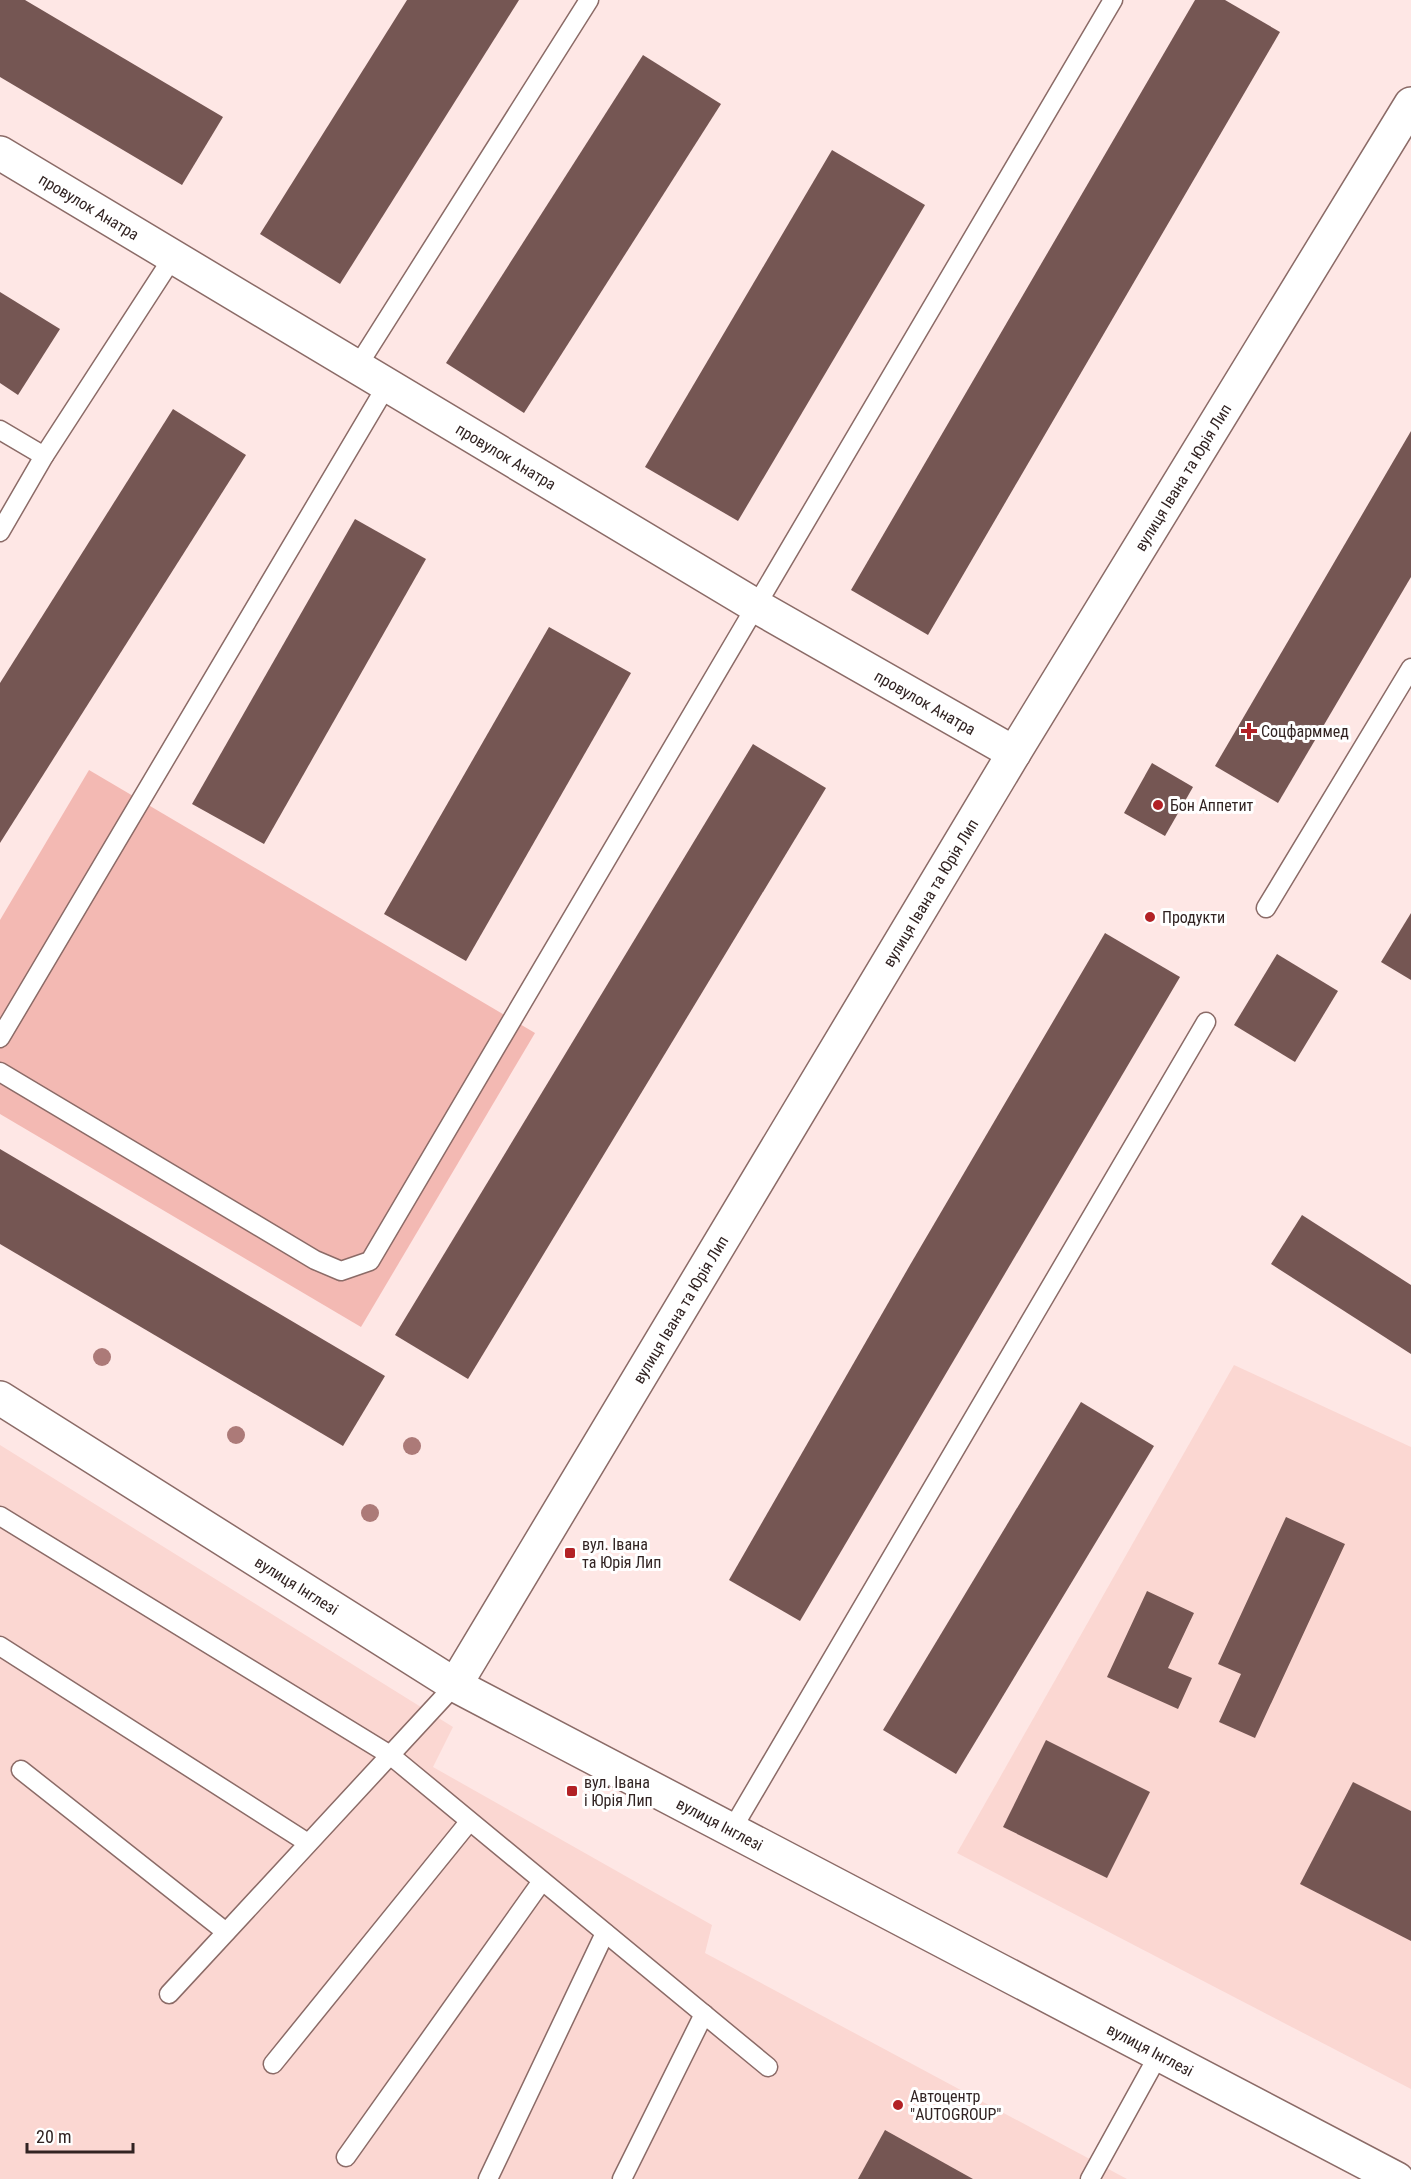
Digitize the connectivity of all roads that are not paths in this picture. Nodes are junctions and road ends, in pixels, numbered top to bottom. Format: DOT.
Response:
graph roads {
  1 [pos="589,0"];
  2 [pos="1113,0"];
  3 [pos="1411,104"];
  4 [pos="0,153"];
  5 [pos="173,257"];
  6 [pos="357,367"];
  7 [pos="387,385"];
  8 [pos="0,430"];
  9 [pos="44,456"];
  10 [pos="0,532"];
  11 [pos="756,606"];
  12 [pos="1411,668"];
  13 [pos="1014,753"];
  14 [pos="1266,908"];
  15 [pos="1206,1022"];
  16 [pos="0,1038"];
  17 [pos="0,1072"];
  18 [pos="0,1398"];
  19 [pos="0,1516"];
  20 [pos="0,1646"];
  21 [pos="455,1685"];
  22 [pos="390,1755"];
  23 [pos="21,1770"];
  24 [pos="469,1822"];
  25 [pos="731,1831"];
  26 [pos="308,1844"];
  27 [pos="542,1881"];
  28 [pos="226,1932"];
  29 [pos="605,1933"];
  30 [pos="169,1994"];
  31 [pos="704,2014"];
  32 [pos="1158,2054"];
  33 [pos="273,2064"];
  34 [pos="768,2067"];
  35 [pos="346,2157"];
  36 [pos="488,2179"];
  37 [pos="622,2179"];
  38 [pos="1090,2179"];
  39 [pos="1397,2179"];
  1 -- 6 [label="lane"];
  2 -- 11 [label="lane"];
  3 -- 13 [label="street, вулиця Івана та Юрія Лип"];
  4 -- 5 [label="street, провулок Анатра"];
  5 -- 6 [label="street, провулок Анатра"];
  5 -- 9 [label="lane"];
  6 -- 7 [label="street, провулок Анатра"];
  7 -- 11 [label="street, провулок Анатра"];
  7 -- 16 [label="lane"];
  8 -- 9 [label="lane"];
  9 -- 10 [label="lane"];
  11 -- 13 [label="street, провулок Анатра"];
  11 -- 17 [label="lane"];
  12 -- 14 [label="lane"];
  13 -- 21 [label="street, вулиця Івана та Юрія Лип"];
  15 -- 25 [label="lane"];
  18 -- 21 [label="street, вулиця Інглезі"];
  19 -- 22 [label="lane"];
  20 -- 26 [label="lane"];
  21 -- 22 [label="lane"];
  21 -- 25 [label="street, вулиця Інглезі"];
  22 -- 24 [label="lane"];
  22 -- 26 [label="lane"];
  23 -- 28 [label="lane"];
  24 -- 27 [label="lane"];
  24 -- 33 [label="lane"];
  25 -- 32 [label="street, вулиця Інглезі"];
  26 -- 28 [label="lane"];
  27 -- 29 [label="lane"];
  27 -- 35 [label="lane"];
  28 -- 30 [label="lane"];
  29 -- 31 [label="lane"];
  29 -- 36 [label="lane"];
  31 -- 34 [label="lane"];
  31 -- 37 [label="lane"];
  32 -- 38 [label="lane"];
  32 -- 39 [label="street, вулиця Інглезі"];
}
